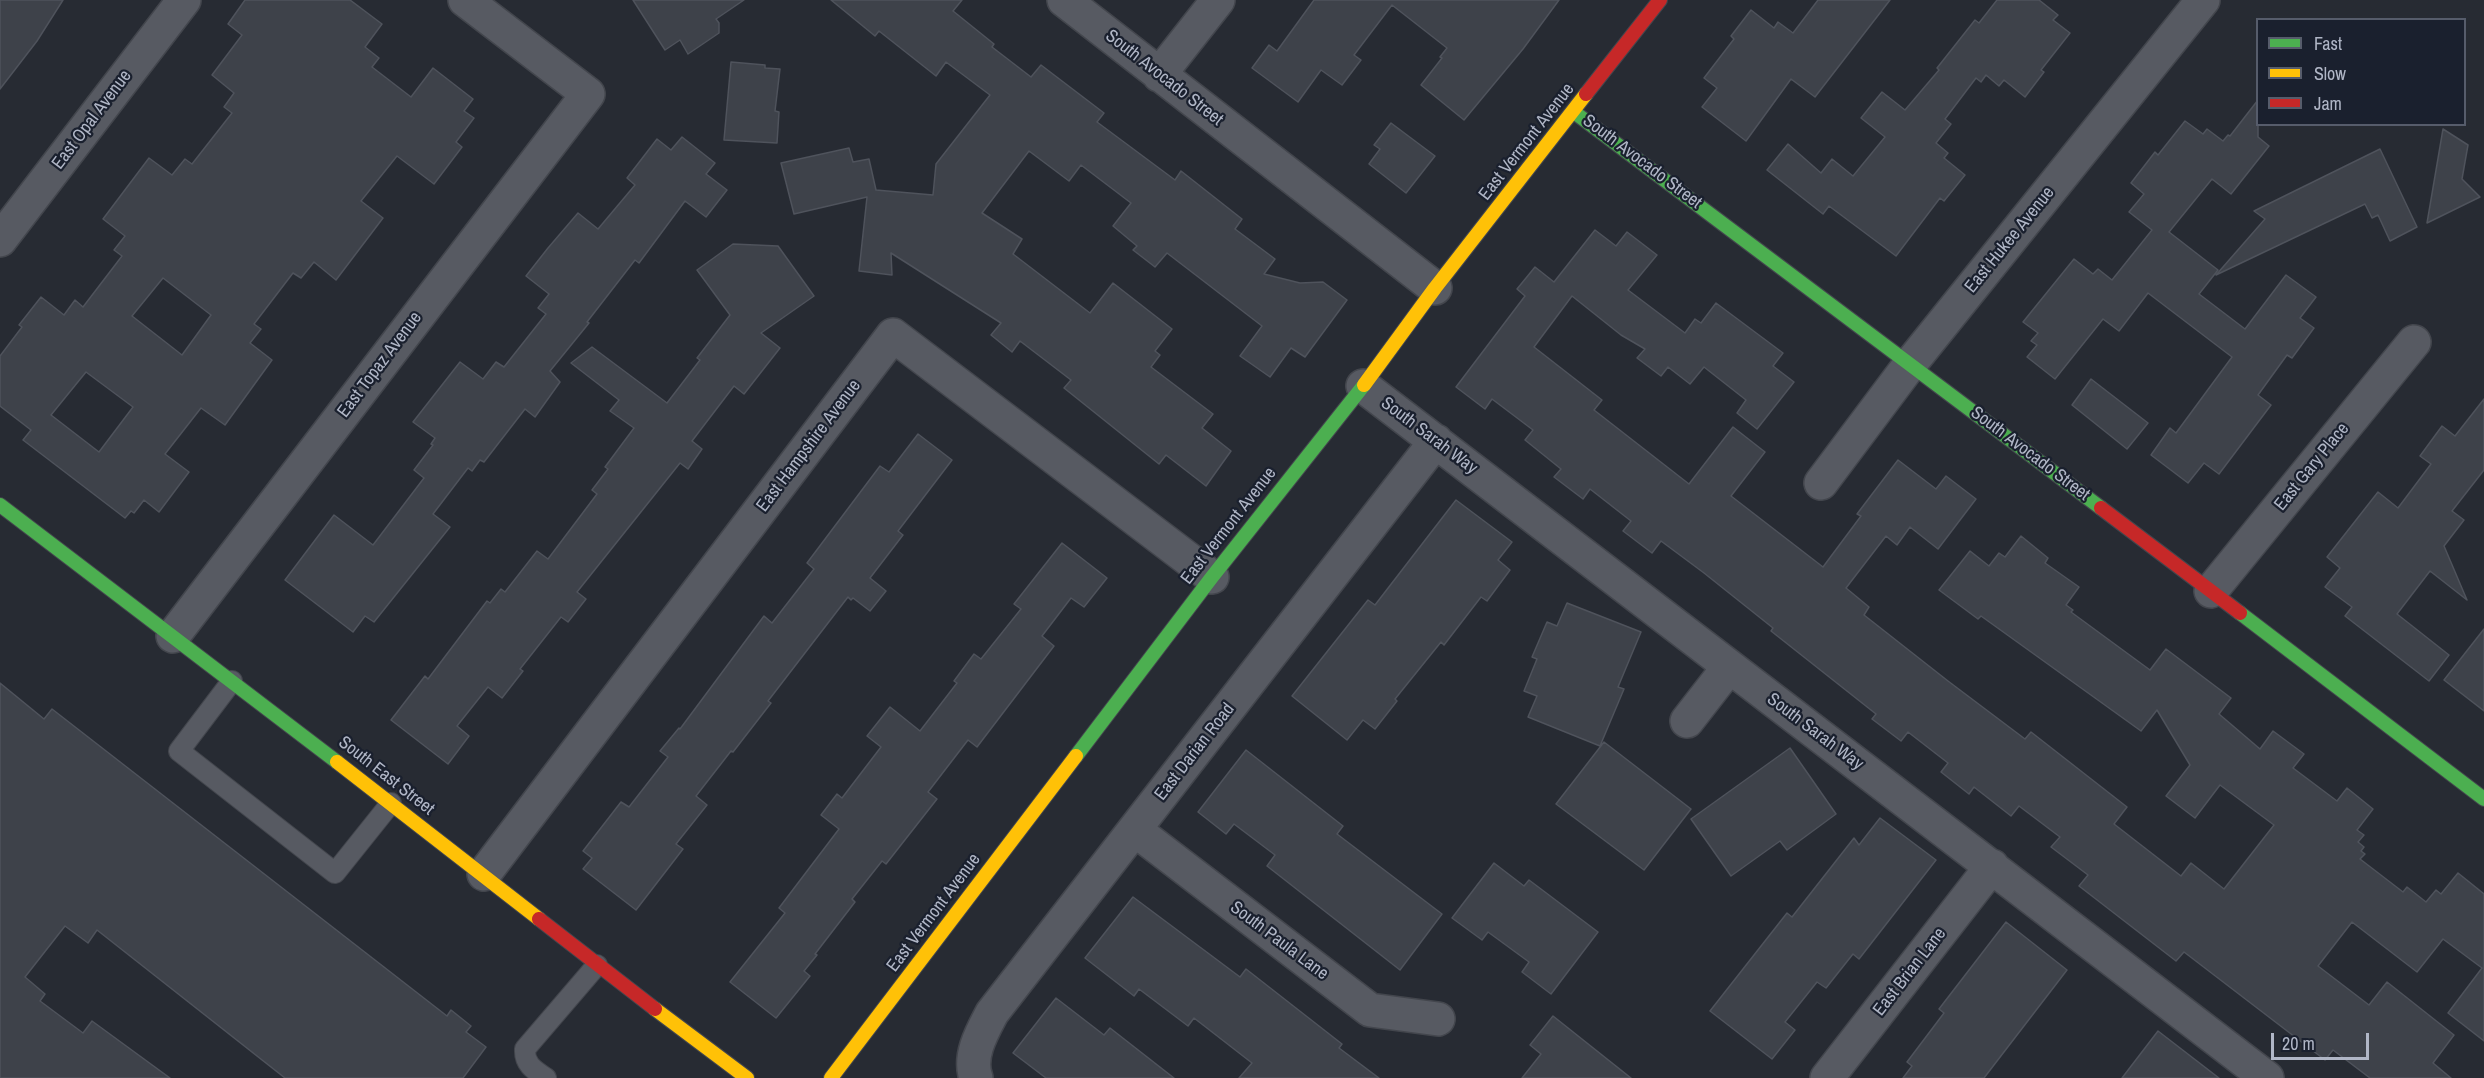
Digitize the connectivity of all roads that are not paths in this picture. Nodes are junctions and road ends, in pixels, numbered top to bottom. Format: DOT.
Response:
graph roads {
  1 [pos="184,0"];
  2 [pos="465,0"];
  3 [pos="1064,0"];
  4 [pos="1218,0"];
  5 [pos="1660,0"];
  6 [pos="2203,0"];
  7 [pos="1160,75"];
  8 [pos="1574,112"];
  9 [pos="0,240"];
  10 [pos="1435,288"];
  11 [pos="2414,342"];
  12 [pos="1911,363"];
  13 [pos="1363,386"];
  14 [pos="1436,441"];
  15 [pos="1821,483"];
  16 [pos="0,505"];
  17 [pos="1212,577"];
  18 [pos="2211,591"];
  19 [pos="173,636"];
  20 [pos="1729,667"];
  21 [pos="232,681"];
  22 [pos="1687,720"];
  23 [pos="2484,799"];
  24 [pos="391,802"];
  25 [pos="1135,830"];
  26 [pos="1992,866"];
  27 [pos="484,874"];
  28 [pos="597,965"];
  29 [pos="1438,1019"];
  30 [pos="975,1075"];
  31 [pos="546,1078"];
  32 [pos="747,1078"];
  33 [pos="831,1078"];
  34 [pos="1827,1078"];
  35 [pos="2267,1078"];
  1 -- 9 [label="street, East Opal Avenue"];
  2 -- 19 [label="street, East Topaz Avenue"];
  3 -- 7 [label="street, South Avocado Street"];
  4 -- 7 [label="street"];
  5 -- 8 [label="street, East Vermont Avenue"];
  6 -- 12 [label="street, East Hukee Avenue"];
  7 -- 10 [label="street, South Avocado Street"];
  8 -- 10 [label="street, East Vermont Avenue"];
  8 -- 12 [label="street, South Avocado Street"];
  10 -- 13 [label="street, East Vermont Avenue"];
  11 -- 18 [label="street, East Gary Place"];
  12 -- 15 [label="street, East Hukee Avenue"];
  12 -- 18 [label="street, South Avocado Street"];
  13 -- 14 [label="street, South Sarah Way"];
  13 -- 17 [label="street, East Vermont Avenue"];
  14 -- 20 [label="street, South Sarah Way"];
  14 -- 25 [label="street, East Darian Road"];
  16 -- 19 [label="street, South East Street"];
  17 -- 27 [label="street, East Hampshire Avenue"];
  17 -- 33 [label="street, East Vermont Avenue"];
  18 -- 23 [label="street, South Avocado Street"];
  19 -- 21 [label="street, South East Street"];
  20 -- 22 [label="street"];
  20 -- 26 [label="street, South Sarah Way"];
  21 -- 24 [label="street, South East Street"];
  21 -- 24 [label="lane"];
  24 -- 27 [label="street, South East Street"];
  25 -- 29 [label="street, South Paula Lane"];
  25 -- 30 [label="street, East Darian Road"];
  26 -- 34 [label="street, East Brian Lane"];
  26 -- 35 [label="street, South Sarah Way"];
  27 -- 28 [label="street, South East Street"];
  28 -- 31 [label="lane"];
  28 -- 32 [label="street, South East Street"];
}
